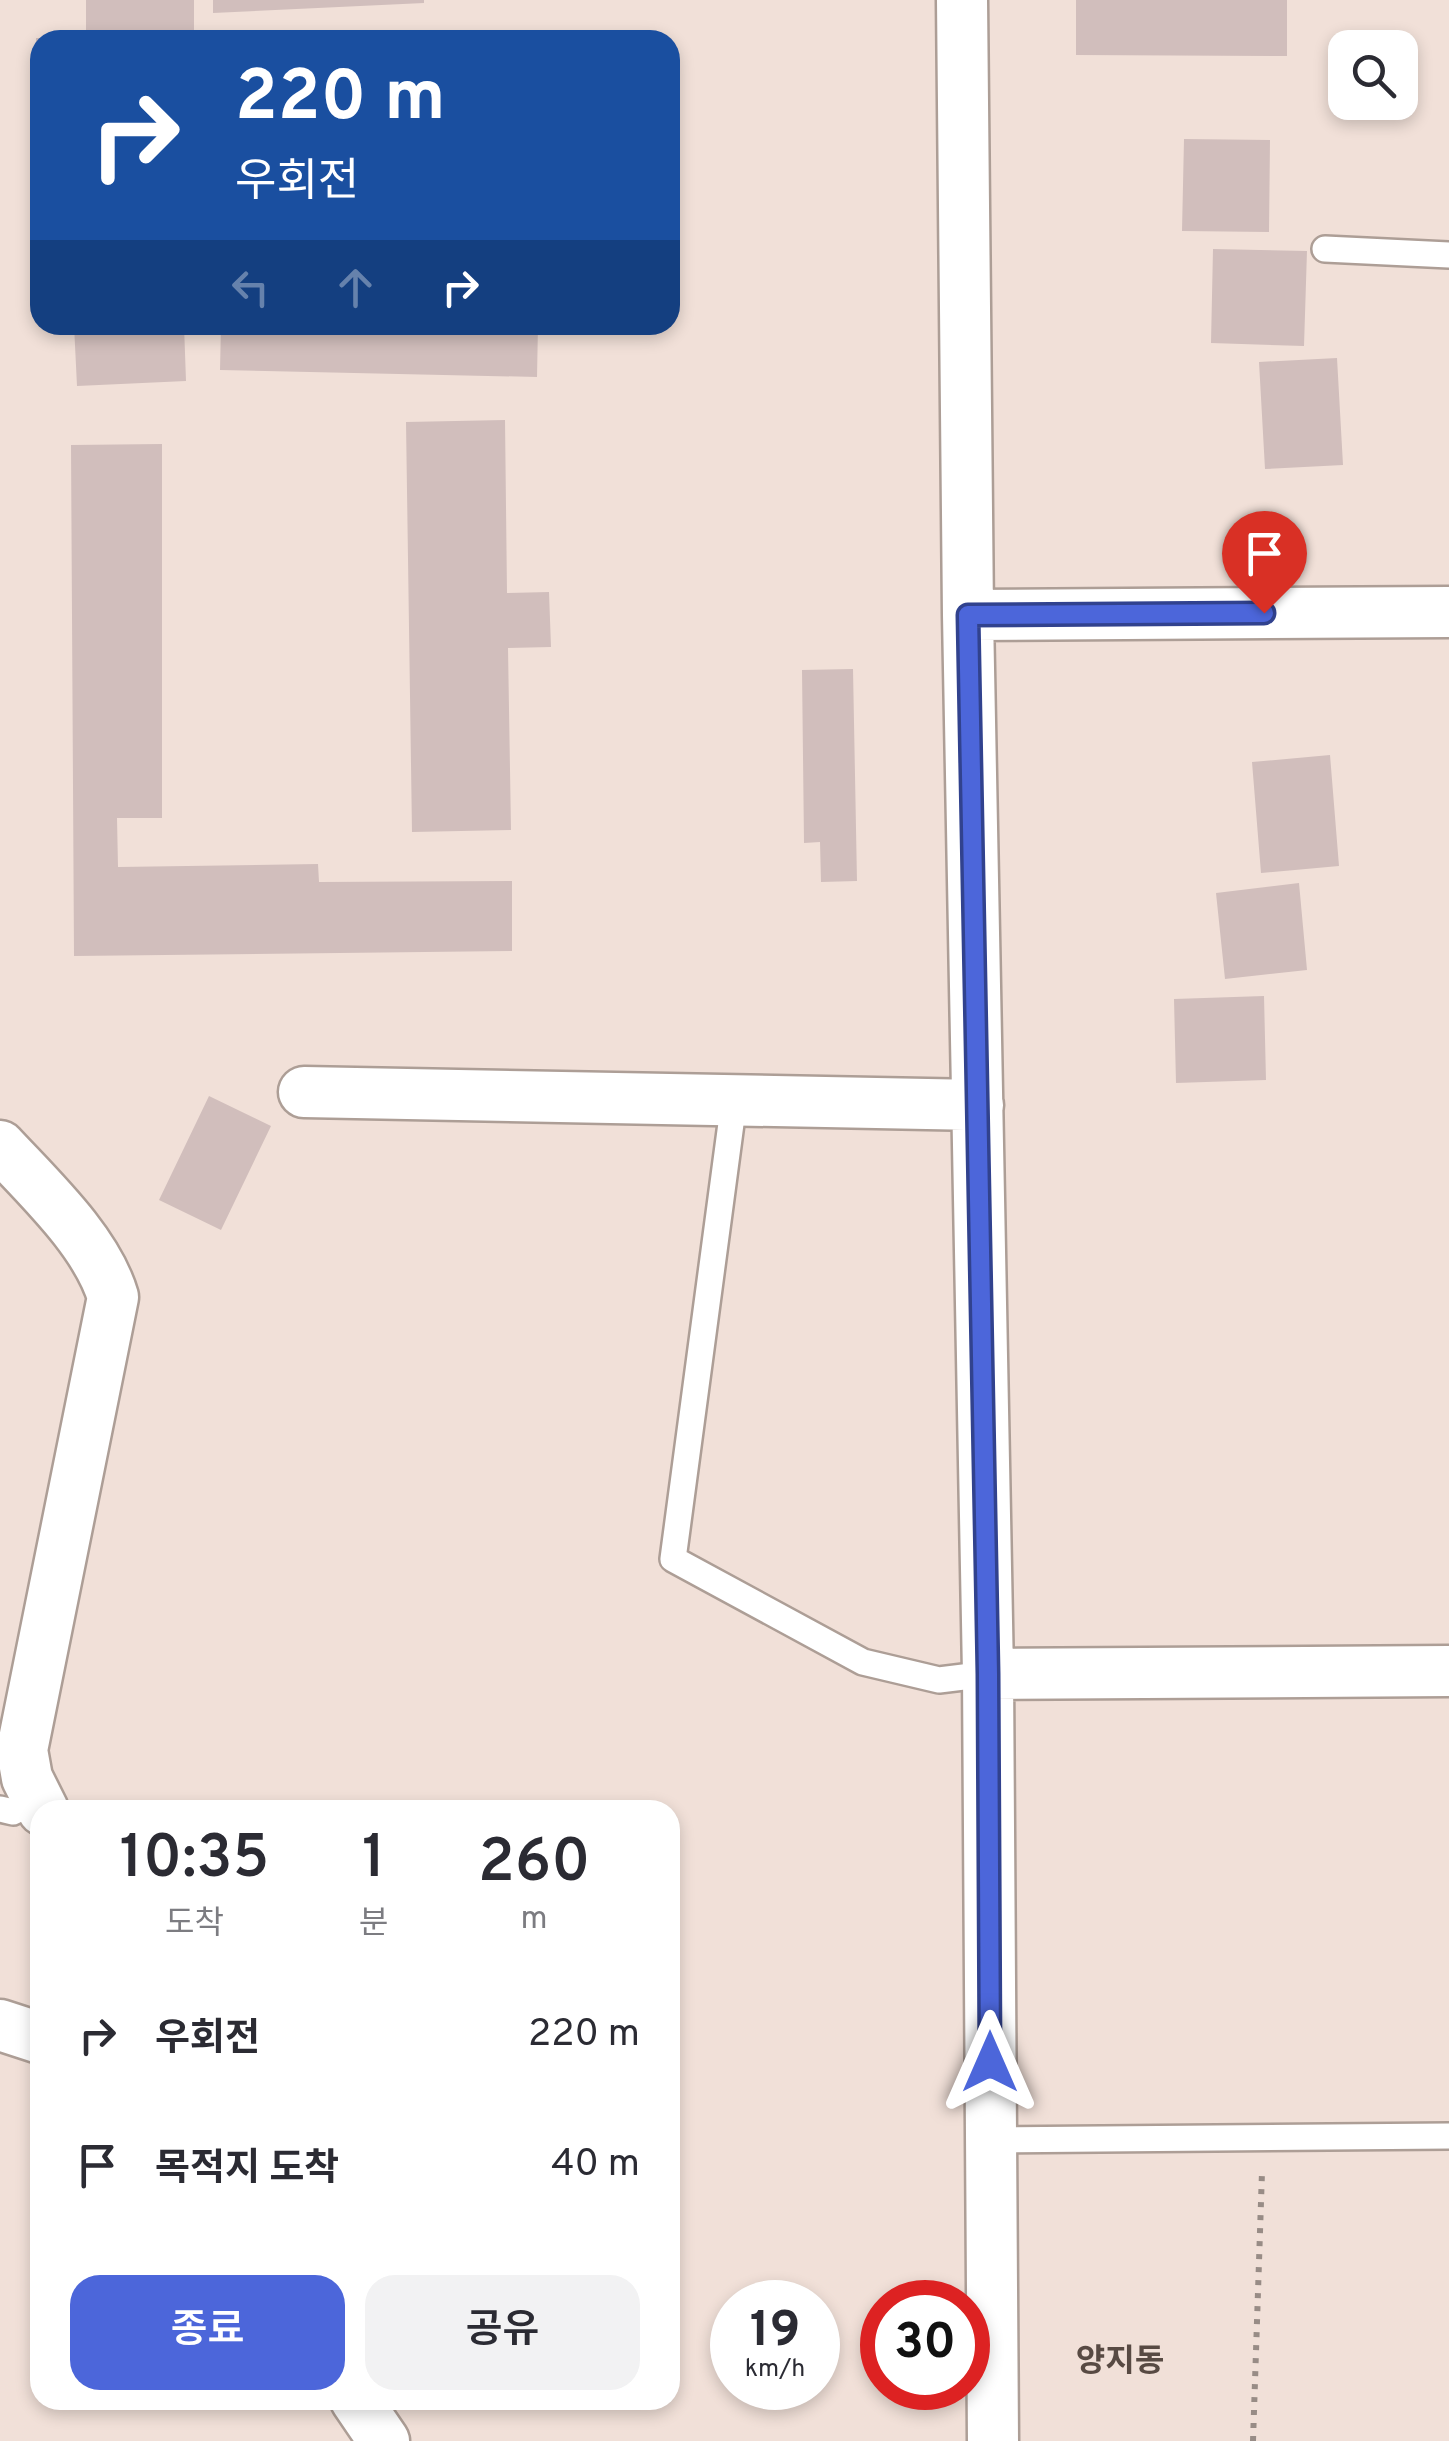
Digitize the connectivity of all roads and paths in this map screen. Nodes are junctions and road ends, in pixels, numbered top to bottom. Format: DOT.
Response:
graph roads {
  1 [pos="962,0"];
  2 [pos="1326,249"];
  3 [pos="1449,255"];
  4 [pos="1449,612"];
  5 [pos="968,615"];
  6 [pos="304,1092"];
  7 [pos="734,1101"];
  8 [pos="978,1105"];
  9 [pos="0,1146"];
  10 [pos="1449,1672"];
  11 [pos="988,1674"];
  12 [pos="26,1806"];
  13 [pos="0,2025"];
  14 [pos="30,2035"];
  15 [pos="1449,2136"];
  16 [pos="1264,2138"];
  17 [pos="991,2140"];
  18 [pos="363,2410"];
  19 [pos="384,2441"];
  20 [pos="992,2441"];
  21 [pos="1253,2441"];
  1 -- 5 [label="street"];
  2 -- 3 [label="lane"];
  4 -- 5 [label="street"];
  5 -- 8 [label="street"];
  6 -- 7 [label="street"];
  7 -- 8 [label="street"];
  7 -- 11 [label="lane"];
  8 -- 11 [label="street"];
  9 -- 12 [label="street"];
  10 -- 11 [label="street"];
  11 -- 17 [label="street"];
  13 -- 14 [label="street"];
  15 -- 16 [label="lane"];
  16 -- 17 [label="lane"];
  16 -- 21 [label="path"];
  17 -- 20 [label="street"];
  18 -- 19 [label="street"];
}
